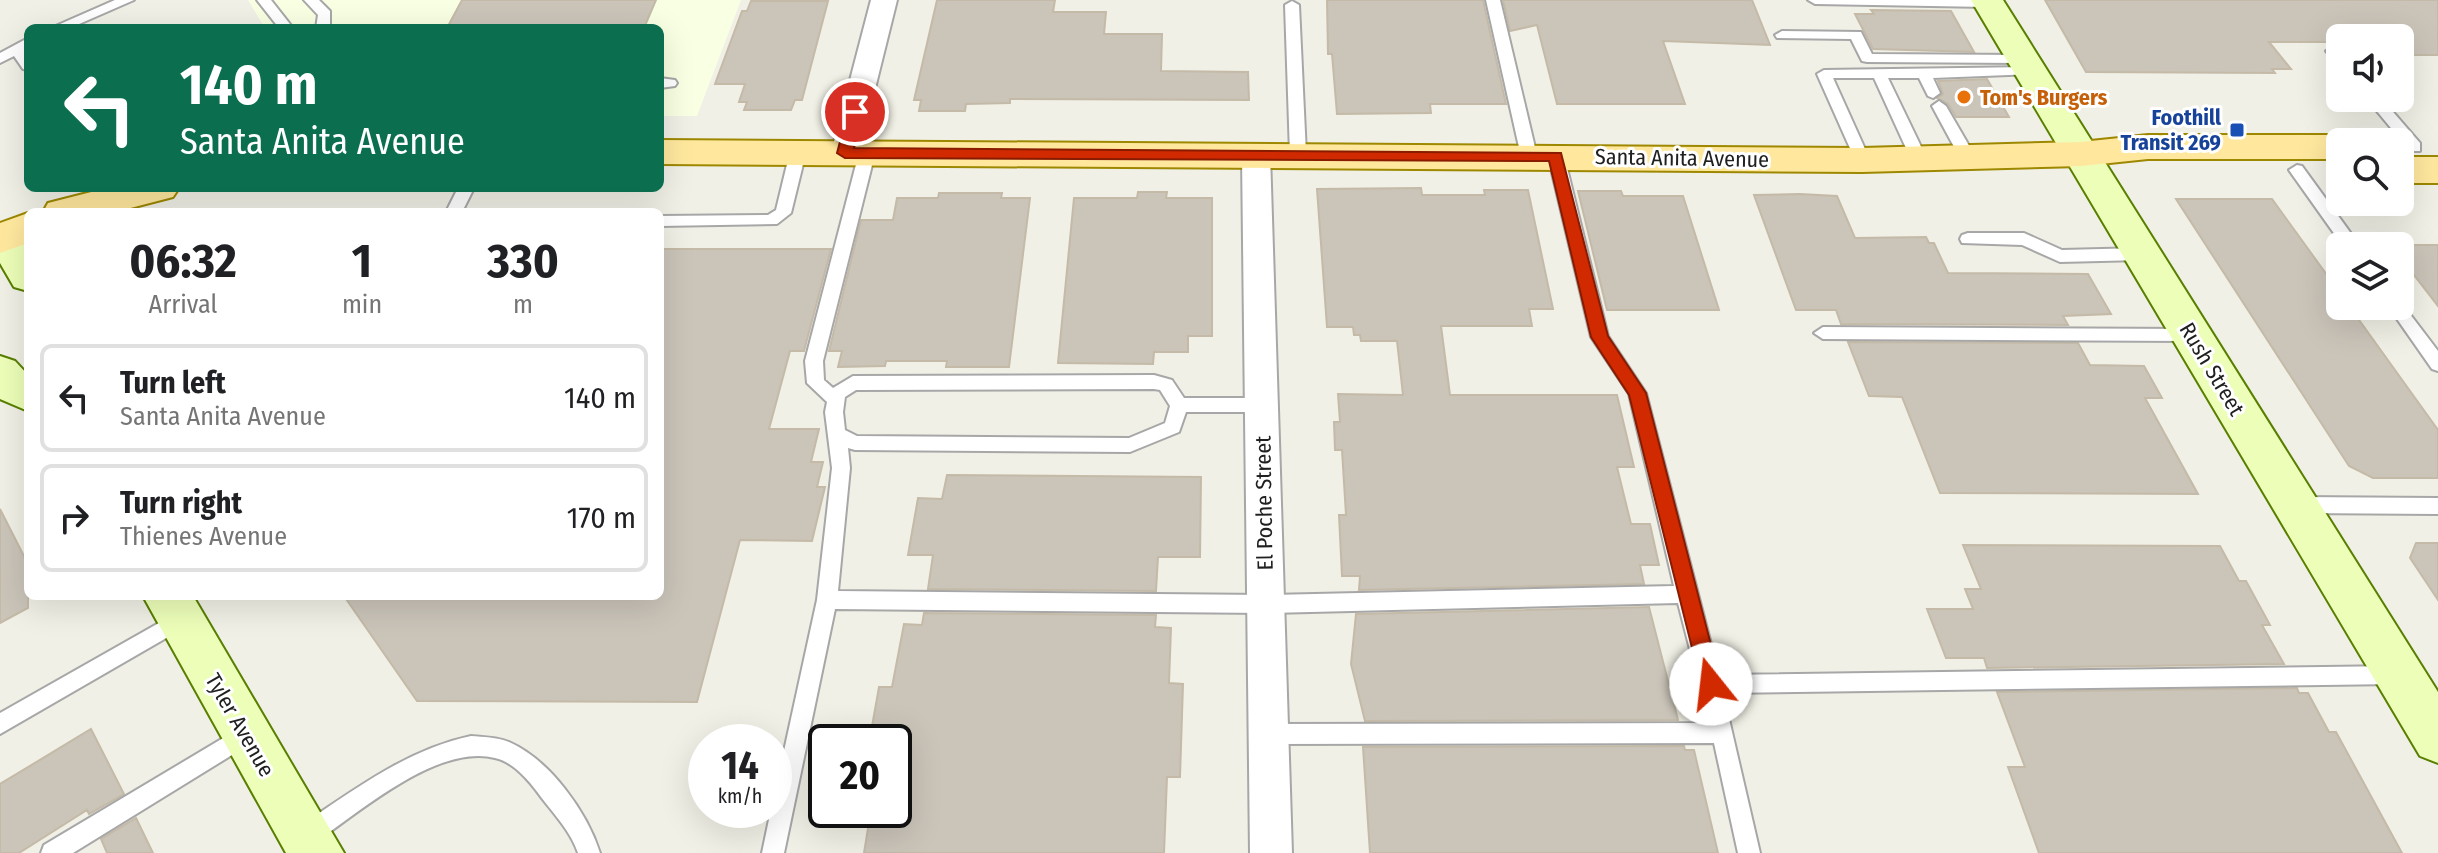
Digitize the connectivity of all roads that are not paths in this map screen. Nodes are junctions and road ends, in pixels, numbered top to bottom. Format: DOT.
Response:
graph roads {
  1 [pos="127,0"];
  2 [pos="264,0"];
  3 [pos="311,0"];
  4 [pos="884,0"];
  5 [pos="1493,0"];
  6 [pos="1815,0"];
  7 [pos="1988,1"];
  8 [pos="1292,5"];
  9 [pos="68,24"];
  10 [pos="283,24"];
  11 [pos="324,24"];
  12 [pos="1782,35"];
  13 [pos="22,46"];
  14 [pos="0,59"];
  15 [pos="2025,65"];
  16 [pos="1879,74"];
  17 [pos="1924,74"];
  18 [pos="2384,112"];
  19 [pos="2326,147"];
  20 [pos="664,152"];
  21 [pos="798,152"];
  22 [pos="856,153"];
  23 [pos="1256,154"];
  24 [pos="1298,154"];
  25 [pos="2081,154"];
  26 [pos="1542,156"];
  27 [pos="1967,156"];
  28 [pos="2418,157"];
  29 [pos="1919,159"];
  30 [pos="1862,160"];
  31 [pos="2297,170"];
  32 [pos="2326,170"];
  33 [pos="137,192"];
  34 [pos="77,208"];
  35 [pos="664,221"];
  36 [pos="2342,232"];
  37 [pos="8,233"];
  38 [pos="1968,239"];
  39 [pos="2142,254"];
  40 [pos="24,268"];
  41 [pos="2406,320"];
  42 [pos="1823,333"];
  43 [pos="2191,335"];
  44 [pos="2438,364"];
  45 [pos="0,372"];
  46 [pos="24,392"];
  47 [pos="836,400"];
  48 [pos="1179,405"];
  49 [pos="1261,405"];
  50 [pos="837,434"];
  51 [pos="2295,505"];
  52 [pos="2438,506"];
  53 [pos="1686,594"];
  54 [pos="827,600"];
  55 [pos="1266,604"];
  56 [pos="173,608"];
  57 [pos="2399,675"];
  58 [pos="1711,684"];
  59 [pos="0,724"];
  60 [pos="1722,733"];
  61 [pos="1268,734"];
  62 [pos="245,735"];
  63 [pos="2438,739"];
  64 [pos="311,844"];
  65 [pos="52,853"];
  66 [pos="589,853"];
  67 [pos="773,853"];
  68 [pos="1271,853"];
  69 [pos="1749,853"];
  1 -- 9 [label="lane"];
  2 -- 10 [label="lane"];
  3 -- 11 [label="lane"];
  4 -- 22 [label="street"];
  5 -- 26 [label="lane"];
  6 -- 7 [label="lane"];
  7 -- 15 [label="street, Rush Street"];
  8 -- 24 [label="lane"];
  12 -- 15 [label="lane"];
  13 -- 14 [label="lane"];
  15 -- 17 [label="lane"];
  15 -- 25 [label="street, Rush Street"];
  16 -- 17 [label="lane"];
  16 -- 29 [label="lane"];
  16 -- 30 [label="lane"];
  17 -- 27 [label="lane"];
  18 -- 28 [label="lane"];
  19 -- 25 [label="main road, Santa Anita Avenue"];
  20 -- 21 [label="main road, Santa Anita Avenue"];
  21 -- 22 [label="main road, Santa Anita Avenue"];
  21 -- 35 [label="lane"];
  22 -- 23 [label="main road, Santa Anita Avenue"];
  22 -- 47 [label="lane"];
  23 -- 24 [label="main road, Santa Anita Avenue"];
  23 -- 49 [label="street, El Poche Street"];
  24 -- 26 [label="main road, Santa Anita Avenue"];
  25 -- 27 [label="main road, Santa Anita Avenue"];
  25 -- 31 [label="main road, Santa Anita Avenue"];
  25 -- 39 [label="street, Rush Street"];
  26 -- 30 [label="main road, Santa Anita Avenue"];
  26 -- 53 [label="lane"];
  27 -- 29 [label="main road, Santa Anita Avenue"];
  29 -- 30 [label="main road, Santa Anita Avenue"];
  31 -- 32 [label="main road, Santa Anita Avenue"];
  31 -- 36 [label="lane"];
  33 -- 34 [label="main road"];
  37 -- 40 [label="street"];
  38 -- 39 [label="lane"];
  39 -- 43 [label="street, Rush Street"];
  41 -- 44 [label="lane"];
  42 -- 43 [label="lane"];
  43 -- 51 [label="street, Rush Street"];
  45 -- 46 [label="street"];
  47 -- 48 [label="lane"];
  47 -- 50 [label="lane"];
  48 -- 49 [label="lane"];
  48 -- 50 [label="lane"];
  49 -- 55 [label="street, El Poche Street"];
  50 -- 54 [label="lane"];
  51 -- 52 [label="lane"];
  51 -- 57 [label="street, Rush Street"];
  53 -- 55 [label="lane"];
  53 -- 58 [label="lane"];
  54 -- 55 [label="lane"];
  54 -- 67 [label="lane"];
  55 -- 61 [label="street, El Poche Street"];
  56 -- 59 [label="lane"];
  56 -- 62 [label="street, Tyler Avenue"];
  57 -- 58 [label="lane"];
  57 -- 63 [label="street, Rush Street"];
  58 -- 60 [label="lane"];
  60 -- 61 [label="lane"];
  60 -- 69 [label="lane"];
  61 -- 68 [label="street, El Poche Street"];
  62 -- 64 [label="street, Tyler Avenue"];
  62 -- 65 [label="lane"];
  64 -- 66 [label="lane"];
}
